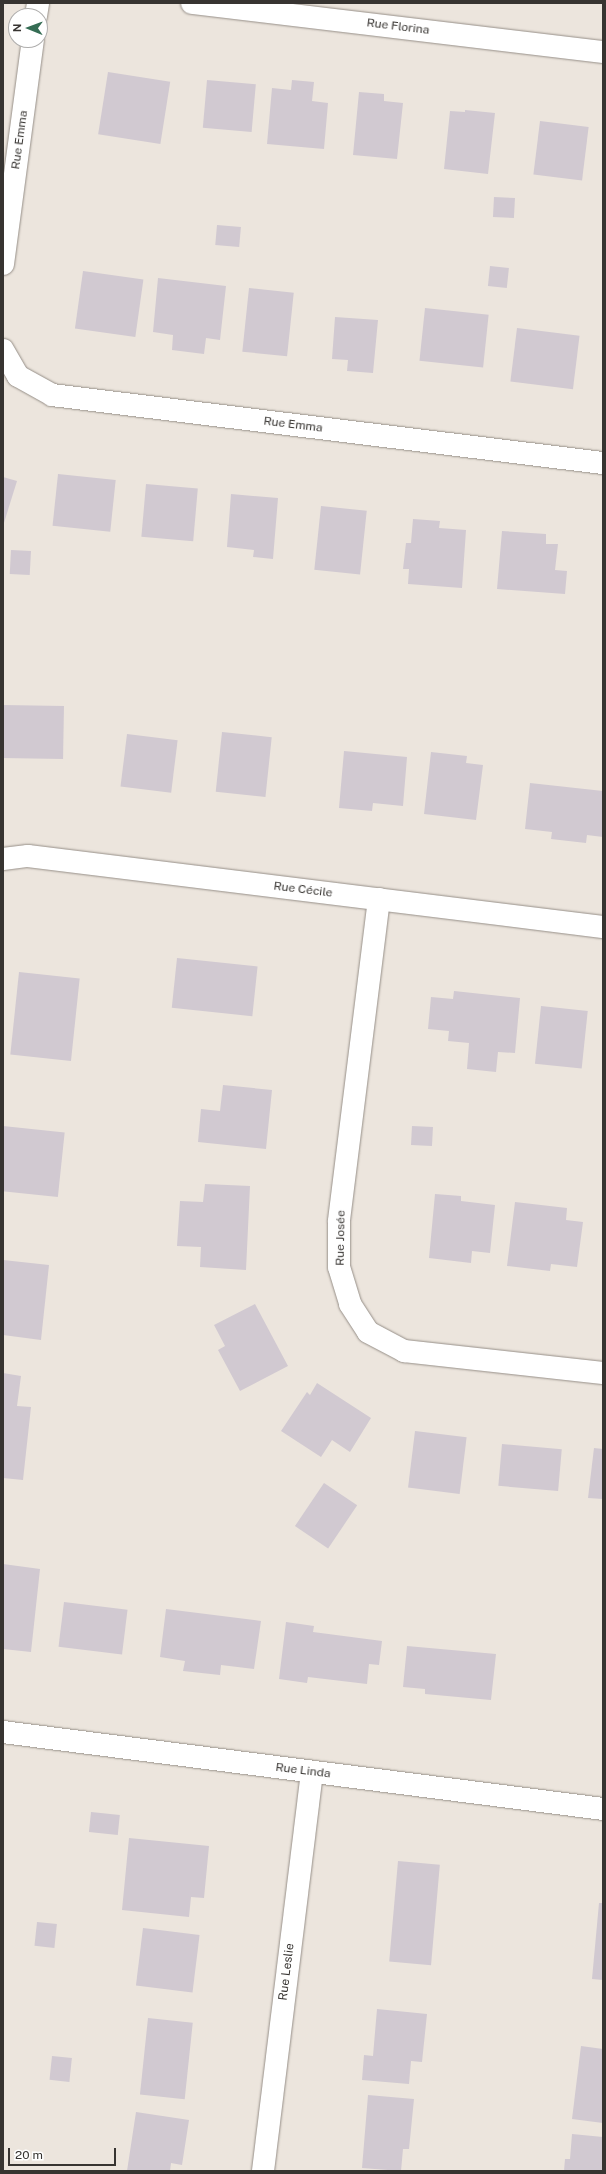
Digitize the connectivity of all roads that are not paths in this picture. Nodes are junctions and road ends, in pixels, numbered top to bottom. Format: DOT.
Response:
graph roads {
  1 [pos="192,3"];
  2 [pos="32,48"];
  3 [pos="603,52"];
  4 [pos="3,264"];
  5 [pos="3,350"];
  6 [pos="603,463"];
  7 [pos="3,859"];
  8 [pos="378,899"];
  9 [pos="603,927"];
  10 [pos="603,1373"];
  11 [pos="3,1732"];
  12 [pos="312,1772"];
  13 [pos="603,1809"];
  14 [pos="263,2171"];
  1 -- 3 [label="street, Rue Florina"];
  2 -- 4 [label="street, Rue Emma"];
  5 -- 6 [label="street, Rue Emma"];
  7 -- 8 [label="street, Rue Cécile"];
  8 -- 9 [label="street, Rue Cécile"];
  8 -- 10 [label="street, Rue Josée"];
  11 -- 12 [label="street, Rue Linda"];
  12 -- 13 [label="street, Rue Linda"];
  12 -- 14 [label="street, Rue Leslie"];
}
